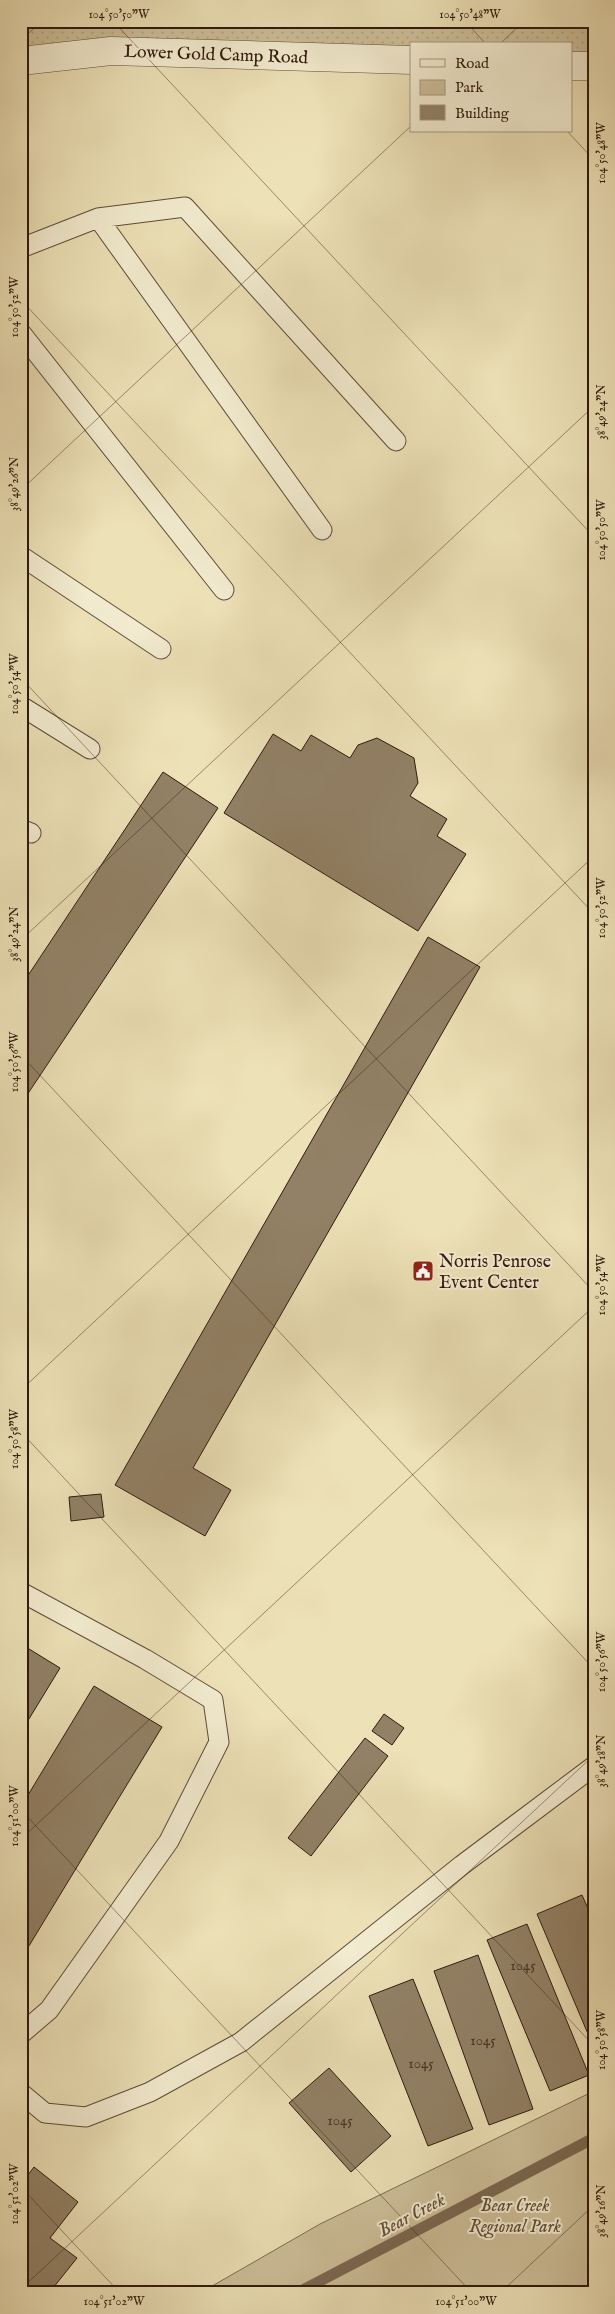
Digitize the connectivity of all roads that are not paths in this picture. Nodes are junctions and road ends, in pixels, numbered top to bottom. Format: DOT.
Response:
graph roads {
  1 [pos="410,60"];
  2 [pos="21,61"];
  3 [pos="572,66"];
  4 [pos="594,66"];
  5 [pos="98,218"];
  6 [pos="21,248"];
  7 [pos="21,334"];
  8 [pos="396,441"];
  9 [pos="322,530"];
  10 [pos="21,556"];
  11 [pos="224,590"];
  12 [pos="161,649"];
  13 [pos="21,706"];
  14 [pos="90,750"];
  15 [pos="21,1592"];
  16 [pos="594,1766"];
  17 [pos="21,2034"];
  18 [pos="21,2093"];
  1 -- 2 [label="street, Lower Gold Camp Road"];
  3 -- 4 [label="street"];
  5 -- 6 [label="lane"];
  5 -- 8 [label="lane"];
  5 -- 9 [label="lane"];
  7 -- 11 [label="lane"];
  10 -- 12 [label="lane"];
  13 -- 14 [label="lane"];
  15 -- 17 [label="lane"];
  16 -- 18 [label="lane"];
}
